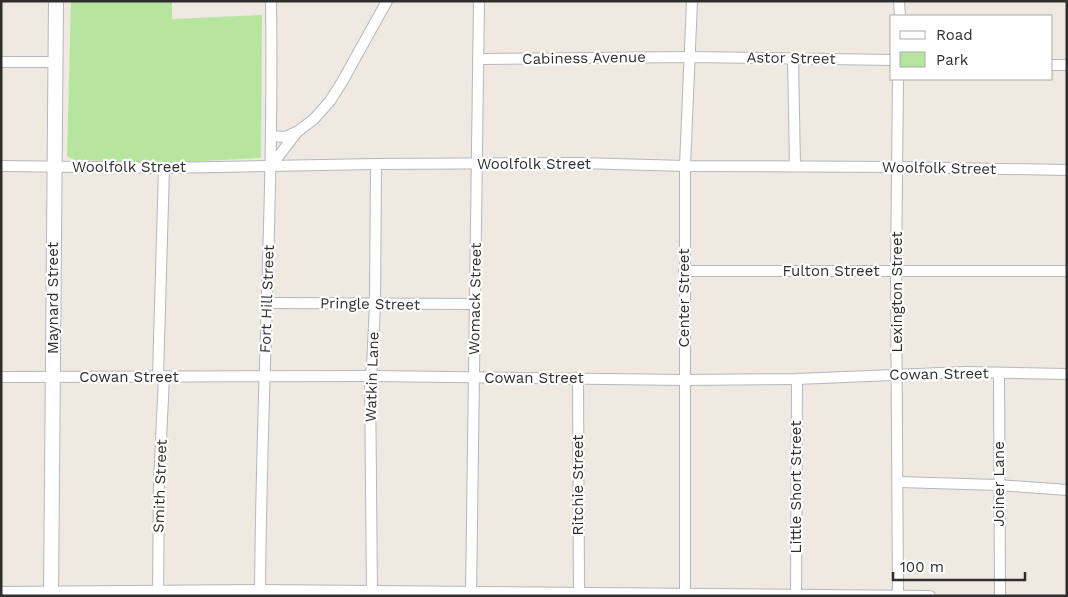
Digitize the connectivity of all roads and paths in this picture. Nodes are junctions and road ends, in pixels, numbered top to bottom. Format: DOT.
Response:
graph roads {
  1 [pos="56,1"];
  2 [pos="270,1"];
  3 [pos="387,1"];
  4 [pos="479,1"];
  5 [pos="692,1"];
  6 [pos="900,1"];
  7 [pos="900,15"];
  8 [pos="690,57"];
  9 [pos="793,58"];
  10 [pos="478,59"];
  11 [pos="890,60"];
  12 [pos="1,62"];
  13 [pos="56,62"];
  14 [pos="1053,65"];
  15 [pos="1067,65"];
  16 [pos="898,80"];
  17 [pos="297,132"];
  18 [pos="270,136"];
  19 [pos="376,164"];
  20 [pos="477,164"];
  21 [pos="1,166"];
  22 [pos="271,166"];
  23 [pos="685,166"];
  24 [pos="795,166"];
  25 [pos="54,167"];
  26 [pos="897,167"];
  27 [pos="164,168"];
  28 [pos="1067,170"];
  29 [pos="896,270"];
  30 [pos="684,271"];
  31 [pos="1067,271"];
  32 [pos="266,303"];
  33 [pos="375,304"];
  34 [pos="474,304"];
  35 [pos="999,373"];
  36 [pos="1067,374"];
  37 [pos="897,375"];
  38 [pos="161,376"];
  39 [pos="370,376"];
  40 [pos="1,377"];
  41 [pos="53,377"];
  42 [pos="264,377"];
  43 [pos="473,377"];
  44 [pos="578,378"];
  45 [pos="797,379"];
  46 [pos="684,380"];
  47 [pos="899,482"];
  48 [pos="998,485"];
  49 [pos="1067,490"];
  50 [pos="372,591"];
  51 [pos="1,592"];
  52 [pos="579,592"];
  53 [pos="158,593"];
  54 [pos="260,593"];
  55 [pos="51,594"];
  56 [pos="471,594"];
  57 [pos="685,595"];
  58 [pos="796,595"];
  59 [pos="898,596"];
  60 [pos="930,596"];
  61 [pos="1000,596"];
  1 -- 13 [label="street, Maynard Street"];
  2 -- 18 [label="street, Fort Hill Street"];
  3 -- 17 [label="street"];
  4 -- 10 [label="street, Womack Street"];
  5 -- 8 [label="street, Center Street"];
  6 -- 7 [label="street"];
  8 -- 9 [label="street, Astor Street"];
  8 -- 10 [label="street, Cabiness Avenue"];
  8 -- 23 [label="street, Center Street"];
  9 -- 11 [label="street, Astor Street"];
  9 -- 24 [label="street"];
  10 -- 20 [label="street, Womack Street"];
  12 -- 13 [label="street"];
  13 -- 25 [label="street, Maynard Street"];
  14 -- 15 [label="street"];
  16 -- 26 [label="street, Lexington Street"];
  17 -- 18 [label="street"];
  17 -- 22 [label="street"];
  18 -- 22 [label="street, Fort Hill Street"];
  19 -- 20 [label="street, Woolfolk Street"];
  19 -- 22 [label="street, Woolfolk Street"];
  19 -- 33 [label="street, Watkin Lane"];
  20 -- 23 [label="street, Woolfolk Street"];
  20 -- 34 [label="street, Womack Street"];
  21 -- 25 [label="street, Woolfolk Street"];
  22 -- 27 [label="street, Woolfolk Street"];
  22 -- 32 [label="street, Fort Hill Street"];
  23 -- 24 [label="street, Woolfolk Street"];
  23 -- 30 [label="street, Center Street"];
  24 -- 26 [label="street, Woolfolk Street"];
  25 -- 27 [label="street, Woolfolk Street"];
  25 -- 41 [label="street, Maynard Street"];
  26 -- 28 [label="street, Woolfolk Street"];
  26 -- 29 [label="street, Lexington Street"];
  27 -- 38 [label="street, Smith Street"];
  29 -- 30 [label="street, Fulton Street"];
  29 -- 31 [label="street, Fulton Street"];
  29 -- 37 [label="street, Lexington Street"];
  30 -- 46 [label="street, Center Street"];
  32 -- 33 [label="street, Pringle Street"];
  32 -- 42 [label="street, Fort Hill Street"];
  33 -- 34 [label="street, Pringle Street"];
  33 -- 39 [label="street, Watkin Lane"];
  34 -- 43 [label="street, Womack Street"];
  35 -- 36 [label="street, Cowan Street"];
  35 -- 37 [label="street, Cowan Street"];
  35 -- 48 [label="street, Joiner Lane"];
  37 -- 45 [label="street, Cowan Street"];
  37 -- 47 [label="street, Lexington Street"];
  38 -- 41 [label="street, Cowan Street"];
  38 -- 42 [label="street, Cowan Street"];
  38 -- 53 [label="street, Smith Street"];
  39 -- 42 [label="street, Cowan Street"];
  39 -- 43 [label="street, Cowan Street"];
  39 -- 50 [label="street, Watkin Lane"];
  40 -- 41 [label="street, Cowan Street"];
  41 -- 55 [label="street, Maynard Street"];
  42 -- 54 [label="street, Fort Hill Street"];
  43 -- 44 [label="street, Cowan Street"];
  43 -- 56 [label="street, Womack Street"];
  44 -- 46 [label="street, Cowan Street"];
  44 -- 52 [label="street, Ritchie Street"];
  45 -- 46 [label="street, Cowan Street"];
  45 -- 58 [label="street, Little Short Street"];
  46 -- 57 [label="street, Center Street"];
  47 -- 48 [label="street"];
  47 -- 59 [label="street, Lexington Street"];
  48 -- 49 [label="street"];
  48 -- 61 [label="street, Joiner Lane"];
  50 -- 54 [label="street"];
  50 -- 56 [label="street"];
  51 -- 55 [label="street"];
  52 -- 56 [label="street"];
  52 -- 57 [label="street"];
  53 -- 54 [label="street"];
  53 -- 55 [label="street"];
  57 -- 58 [label="street"];
  58 -- 59 [label="street"];
  59 -- 60 [label="street"];
}
